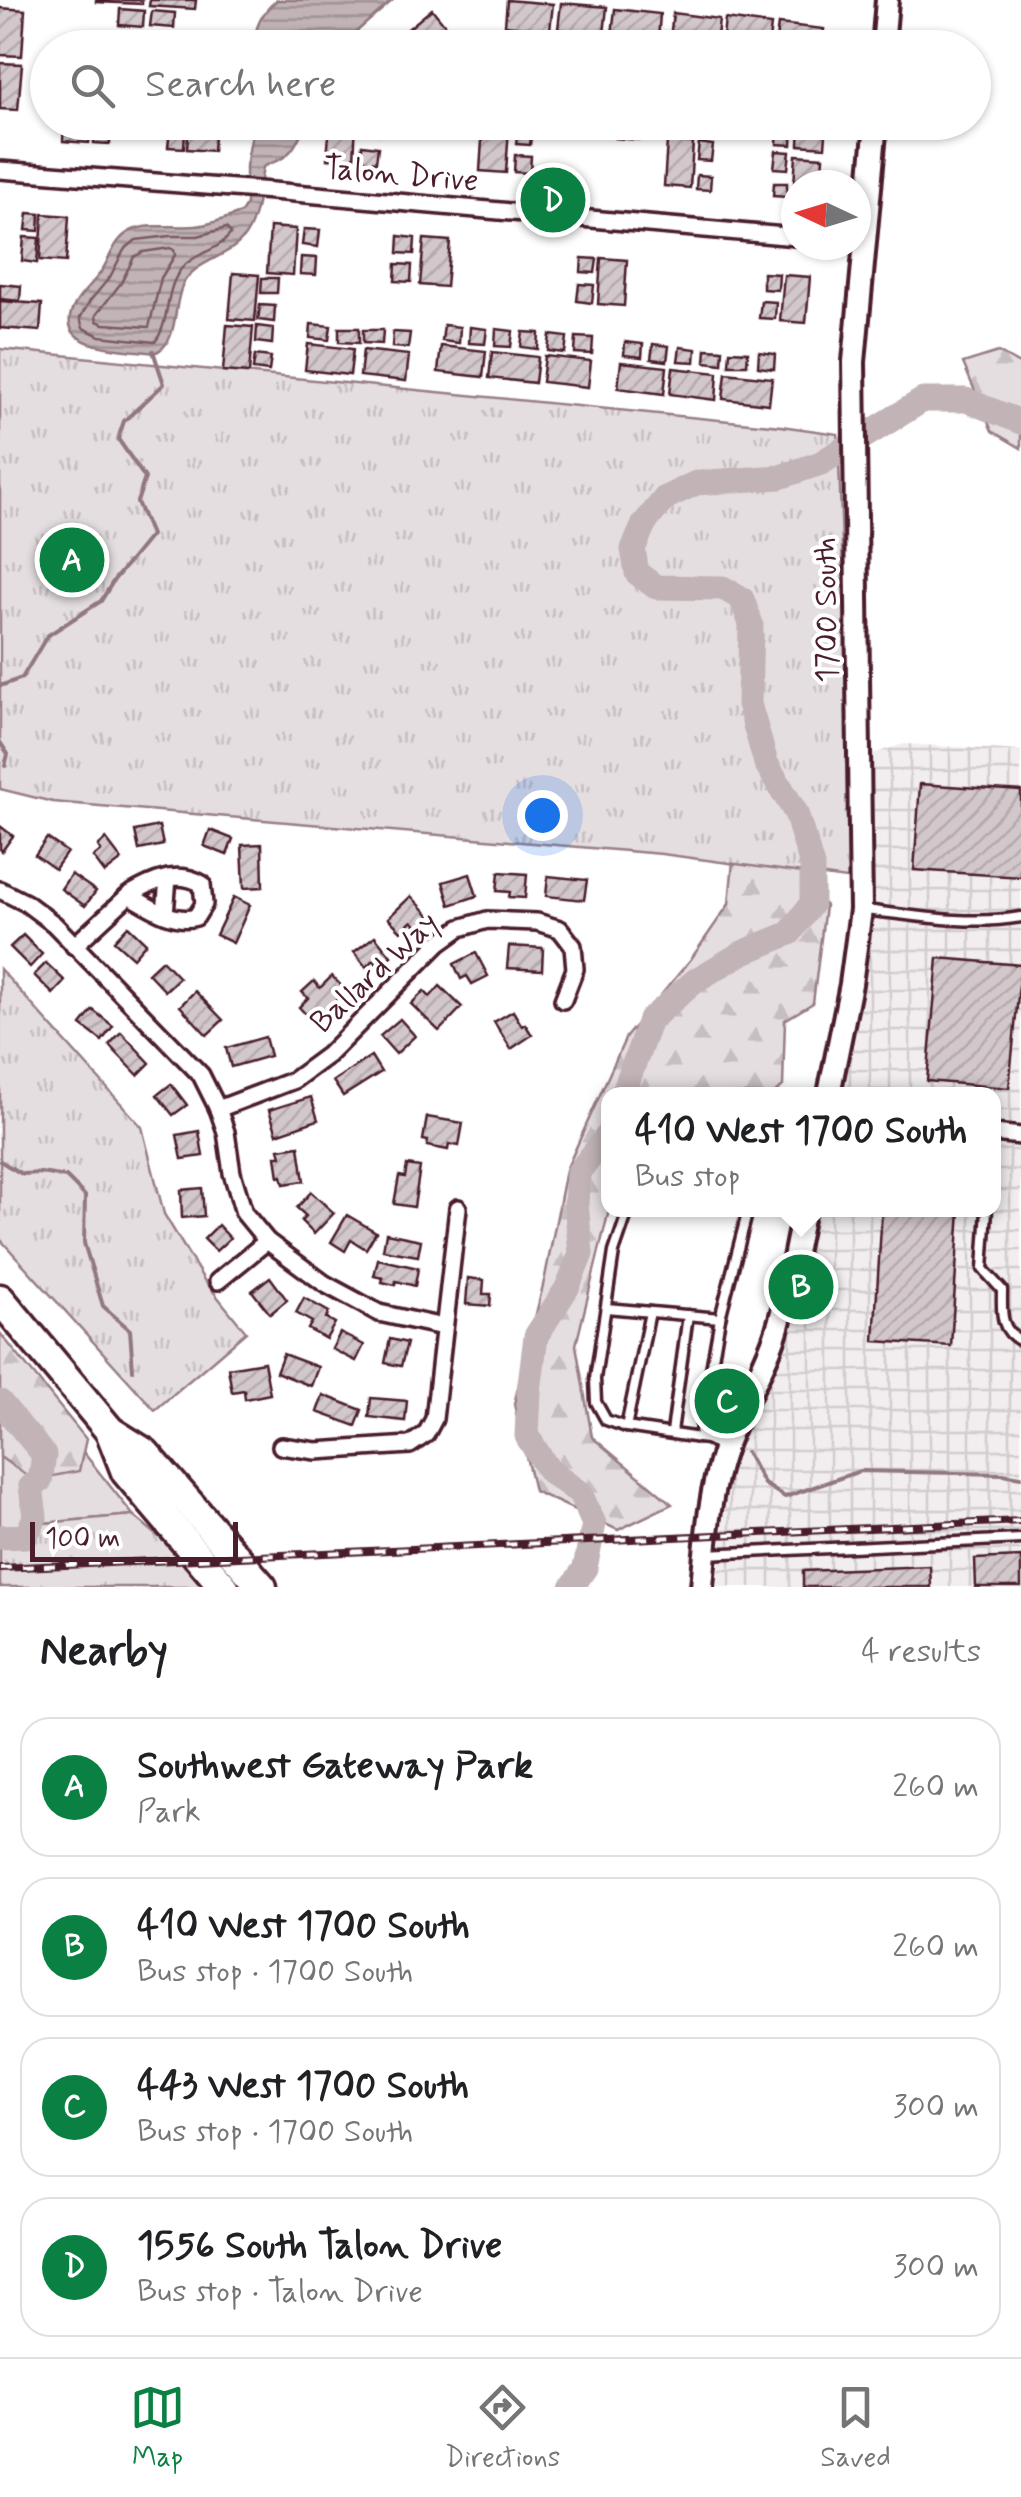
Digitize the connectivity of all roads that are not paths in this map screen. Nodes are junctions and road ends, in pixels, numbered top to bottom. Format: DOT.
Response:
graph roads {
  1 [pos="888,0"];
  2 [pos="885,30"];
  3 [pos="874,140"];
  4 [pos="0,170"];
  5 [pos="870,170"];
  6 [pos="781,236"];
  7 [pos="859,260"];
  8 [pos="168,878"];
  9 [pos="0,890"];
  10 [pos="128,896"];
  11 [pos="861,910"];
  12 [pos="165,914"];
  13 [pos="1021,918"];
  14 [pos="74,946"];
  15 [pos="563,1000"];
  16 [pos="830,1087"];
  17 [pos="218,1108"];
  18 [pos="458,1208"];
  19 [pos="626,1217"];
  20 [pos="746,1217"];
  21 [pos="802,1217"];
  22 [pos="987,1217"];
  23 [pos="267,1241"];
  24 [pos="218,1281"];
  25 [pos="0,1298"];
  26 [pos="606,1308"];
  27 [pos="650,1312"];
  28 [pos="688,1315"];
  29 [pos="720,1318"];
  30 [pos="443,1326"];
  31 [pos="1021,1341"];
  32 [pos="626,1427"];
  33 [pos="110,1431"];
  34 [pos="672,1432"];
  35 [pos="699,1438"];
  36 [pos="281,1446"];
  37 [pos="724,1448"];
  38 [pos="1021,1538"];
  39 [pos="705,1554"];
  40 [pos="224,1587"];
  41 [pos="262,1587"];
  42 [pos="702,1587"];
  1 -- 2 [label="street"];
  3 -- 5 [label="street, 1700 South"];
  4 -- 6 [label="street, Talon Drive"];
  7 -- 11 [label="street, 1700 South"];
  8 -- 10 [label="street"];
  8 -- 12 [label="street"];
  8 -- 12 [label="street"];
  9 -- 14 [label="street"];
  10 -- 12 [label="street"];
  10 -- 14 [label="street"];
  11 -- 13 [label="lane"];
  11 -- 16 [label="street, 1700 South"];
  14 -- 17 [label="street"];
  15 -- 17 [label="street, Ballard Way"];
  17 -- 23 [label="street"];
  18 -- 30 [label="street"];
  19 -- 26 [label="lane"];
  20 -- 29 [label="lane"];
  21 -- 37 [label="street"];
  22 -- 31 [label="lane"];
  23 -- 24 [label="street"];
  23 -- 30 [label="street"];
  25 -- 33 [label="highway"];
  26 -- 27 [label="lane"];
  26 -- 32 [label="lane"];
  27 -- 28 [label="lane"];
  27 -- 32 [label="lane"];
  28 -- 29 [label="lane"];
  28 -- 34 [label="lane"];
  29 -- 35 [label="lane"];
  30 -- 36 [label="street"];
  32 -- 34 [label="lane"];
  33 -- 40 [label="highway"];
  33 -- 41 [label="highway"];
  34 -- 35 [label="lane"];
  35 -- 37 [label="lane"];
  37 -- 39 [label="street"];
  38 -- 39 [label="lane"];
  39 -- 42 [label="street"];
}
